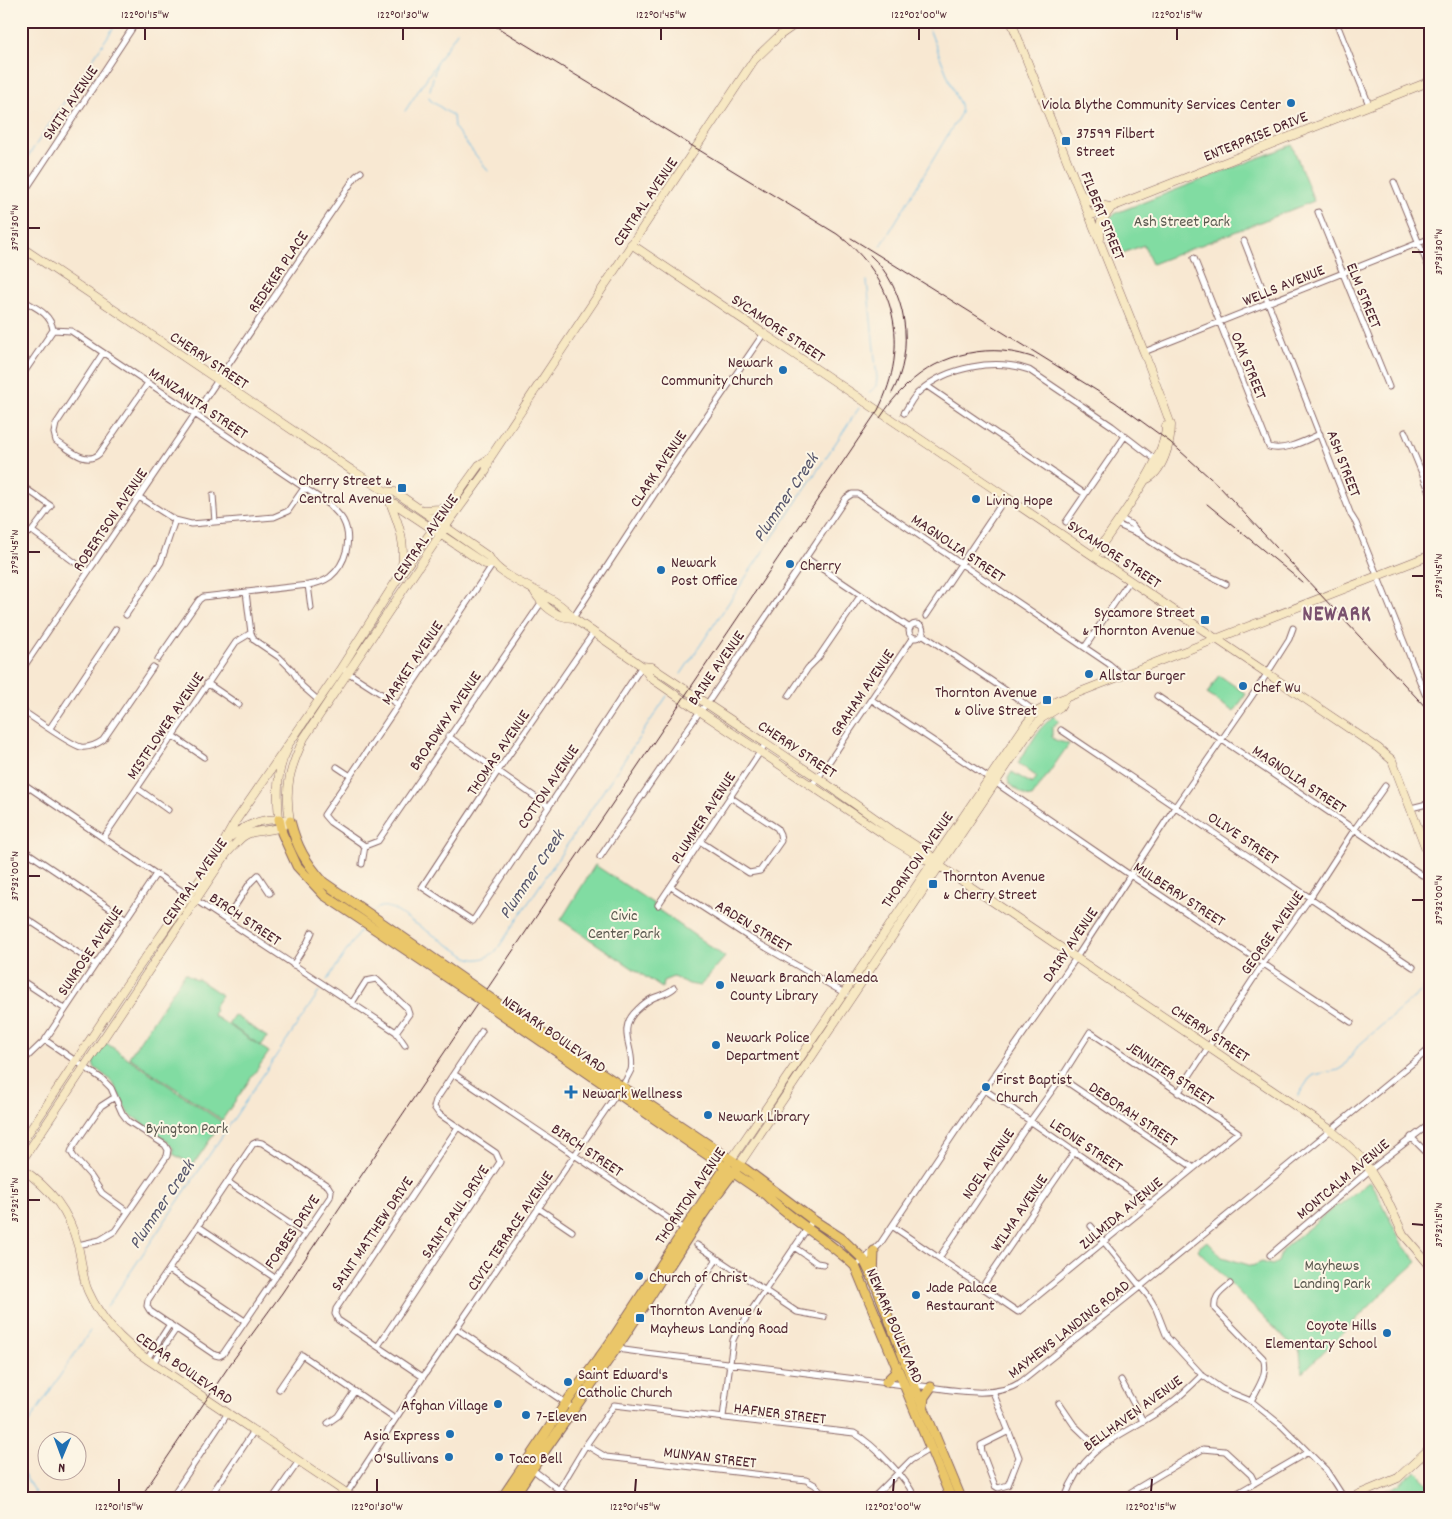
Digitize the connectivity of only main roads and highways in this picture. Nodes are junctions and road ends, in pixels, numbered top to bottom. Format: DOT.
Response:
graph roads {
  1 [pos="290,820"];
  2 [pos="279,823"];
  3 [pos="471,989"];
  4 [pos="619,1090"];
  5 [pos="735,1162"];
  6 [pos="724,1168"];
  7 [pos="732,1173"];
  8 [pos="874,1251"];
  9 [pos="874,1280"];
  10 [pos="614,1345"];
  11 [pos="897,1366"];
  12 [pos="886,1382"];
  13 [pos="931,1387"];
  14 [pos="569,1406"];
  15 [pos="923,1406"];
  16 [pos="935,1446"];
  17 [pos="502,1498"];
  18 [pos="513,1498"];
  19 [pos="952,1498"];
  20 [pos="961,1498"];
  1 -- 3 [label="main road, NEWARK BOULEVARD"];
  2 -- 3 [label="main road, NEWARK BOULEVARD"];
  3 -- 4 [label="main road, NEWARK BOULEVARD, bridge"];
  4 -- 5 [label="main road, NEWARK BOULEVARD"];
  4 -- 6 [label="main road, NEWARK BOULEVARD"];
  5 -- 6 [label="main road, THORNTON AVENUE"];
  5 -- 7 [label="main road, THORNTON AVENUE"];
  5 -- 9 [label="main road, NEWARK BOULEVARD"];
  6 -- 7 [label="main road, NEWARK BOULEVARD"];
  6 -- 10 [label="main road, THORNTON AVENUE"];
  7 -- 10 [label="main road, THORNTON AVENUE"];
  7 -- 11 [label="main road, NEWARK BOULEVARD"];
  8 -- 9 [label="main road"];
  9 -- 15 [label="main road, NEWARK BOULEVARD"];
  10 -- 14 [label="main road, THORNTON AVENUE"];
  11 -- 12 [label="main road"];
  11 -- 16 [label="main road, NEWARK BOULEVARD"];
  13 -- 15 [label="main road"];
  14 -- 17 [label="main road, THORNTON AVENUE"];
  14 -- 18 [label="main road, THORNTON AVENUE"];
  15 -- 16 [label="main road, NEWARK BOULEVARD"];
  16 -- 19 [label="main road, NEWARK BOULEVARD"];
  16 -- 20 [label="main road, NEWARK BOULEVARD"];
}
